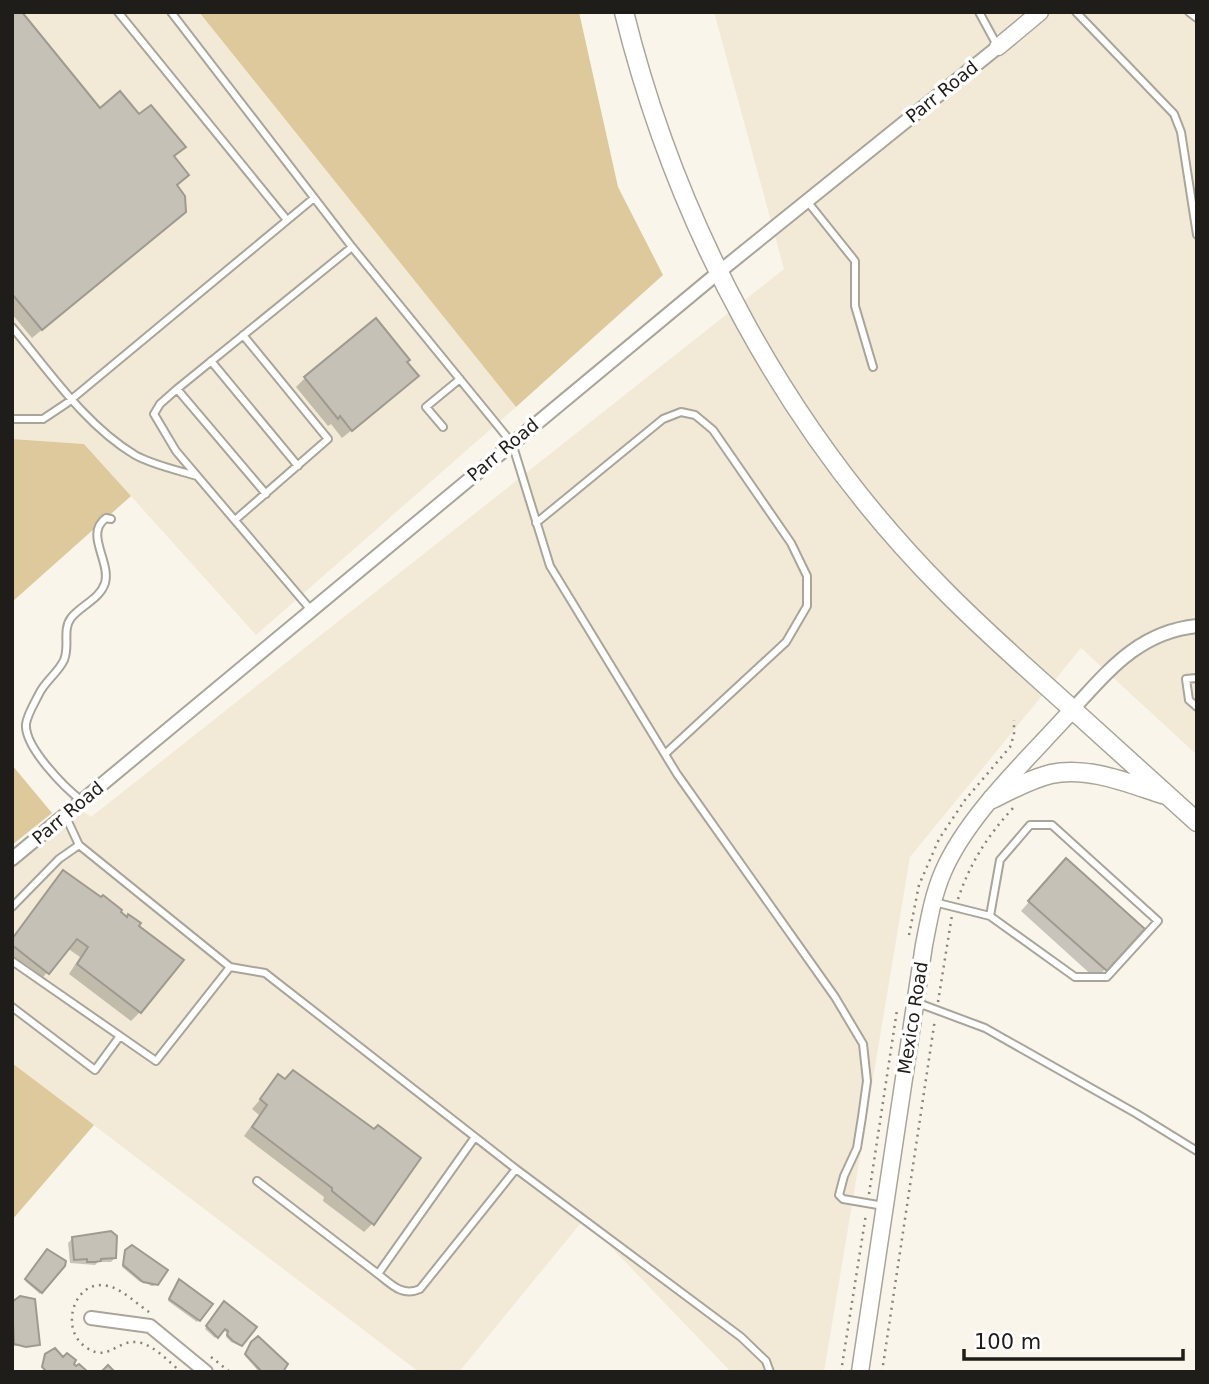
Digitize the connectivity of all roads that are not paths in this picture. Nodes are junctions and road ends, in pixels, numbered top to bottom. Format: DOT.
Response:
graph roads {
  1 [pos="118,12"];
  2 [pos="171,12"];
  3 [pos="624,12"];
  4 [pos="979,12"];
  5 [pos="1040,12"];
  6 [pos="1076,12"];
  7 [pos="1189,12"];
  8 [pos="1197,18"];
  9 [pos="998,47"];
  10 [pos="314,198"];
  11 [pos="807,201"];
  12 [pos="287,220"];
  13 [pos="1197,235"];
  14 [pos="352,247"];
  15 [pos="719,272"];
  16 [pos="12,327"];
  17 [pos="243,335"];
  18 [pos="211,361"];
  19 [pos="873,368"];
  20 [pos="460,379"];
  21 [pos="177,390"];
  22 [pos="72,398"];
  23 [pos="12,419"];
  24 [pos="443,427"];
  25 [pos="512,443"];
  26 [pos="298,466"];
  27 [pos="198,477"];
  28 [pos="266,494"];
  29 [pos="111,519"];
  30 [pos="235,520"];
  31 [pos="536,523"];
  32 [pos="312,610"];
  33 [pos="1197,626"];
  34 [pos="1197,678"];
  35 [pos="1197,707"];
  36 [pos="1073,709"];
  37 [pos="665,754"];
  38 [pos="1167,795"];
  39 [pos="992,799"];
  40 [pos="82,801"];
  41 [pos="65,815"];
  42 [pos="1197,821"];
  43 [pos="79,845"];
  44 [pos="12,859"];
  45 [pos="933,901"];
  46 [pos="12,907"];
  47 [pos="990,916"];
  48 [pos="12,961"];
  49 [pos="230,967"];
  50 [pos="915,1003"];
  51 [pos="12,1007"];
  52 [pos="120,1036"];
  53 [pos="475,1137"];
  54 [pos="1197,1151"];
  55 [pos="516,1169"];
  56 [pos="257,1181"];
  57 [pos="885,1206"];
  58 [pos="378,1274"];
  59 [pos="91,1318"];
  60 [pos="206,1372"];
  61 [pos="770,1372"];
  62 [pos="860,1372"];
  1 -- 12 [label="lane"];
  2 -- 10 [label="lane"];
  3 -- 15 [label="main road"];
  4 -- 9 [label="lane"];
  5 -- 9 [label="street"];
  6 -- 13 [label="lane"];
  7 -- 8 [label="lane"];
  9 -- 11 [label="street, Parr Road"];
  10 -- 12 [label="lane"];
  10 -- 14 [label="lane"];
  11 -- 15 [label="street, Parr Road"];
  11 -- 19 [label="lane"];
  12 -- 22 [label="lane"];
  14 -- 17 [label="lane"];
  14 -- 20 [label="lane"];
  15 -- 25 [label="street, Parr Road"];
  15 -- 36 [label="main road"];
  16 -- 22 [label="lane"];
  17 -- 18 [label="lane"];
  17 -- 26 [label="lane"];
  18 -- 21 [label="lane"];
  18 -- 26 [label="lane"];
  20 -- 24 [label="lane"];
  20 -- 25 [label="lane"];
  21 -- 27 [label="lane"];
  21 -- 28 [label="lane"];
  22 -- 23 [label="lane"];
  22 -- 27 [label="lane"];
  25 -- 31 [label="lane"];
  25 -- 32 [label="street, Parr Road"];
  26 -- 28 [label="lane"];
  27 -- 30 [label="lane"];
  28 -- 30 [label="lane"];
  29 -- 40 [label="lane"];
  30 -- 32 [label="lane"];
  31 -- 37 [label="lane"];
  31 -- 37 [label="lane"];
  32 -- 40 [label="street, Parr Road"];
  33 -- 36 [label="street"];
  34 -- 35 [label="lane"];
  36 -- 38 [label="main road"];
  36 -- 39 [label="street, Mexico Road"];
  37 -- 57 [label="lane"];
  38 -- 39 [label="main road"];
  38 -- 42 [label="main road"];
  39 -- 45 [label="street, Mexico Road"];
  40 -- 41 [label="street, Parr Road"];
  41 -- 43 [label="lane"];
  41 -- 44 [label="street, Parr Road"];
  43 -- 46 [label="lane"];
  43 -- 49 [label="lane"];
  45 -- 47 [label="lane"];
  45 -- 50 [label="street, Mexico Road"];
  47 -- 47 [label="lane"];
  48 -- 52 [label="lane"];
  49 -- 52 [label="lane"];
  49 -- 53 [label="lane"];
  50 -- 54 [label="lane"];
  50 -- 57 [label="street, Mexico Road"];
  51 -- 52 [label="lane"];
  53 -- 55 [label="lane"];
  53 -- 58 [label="lane"];
  55 -- 58 [label="lane"];
  55 -- 61 [label="lane"];
  56 -- 58 [label="lane"];
  57 -- 62 [label="street, Mexico Road"];
  59 -- 60 [label="street"];
}
